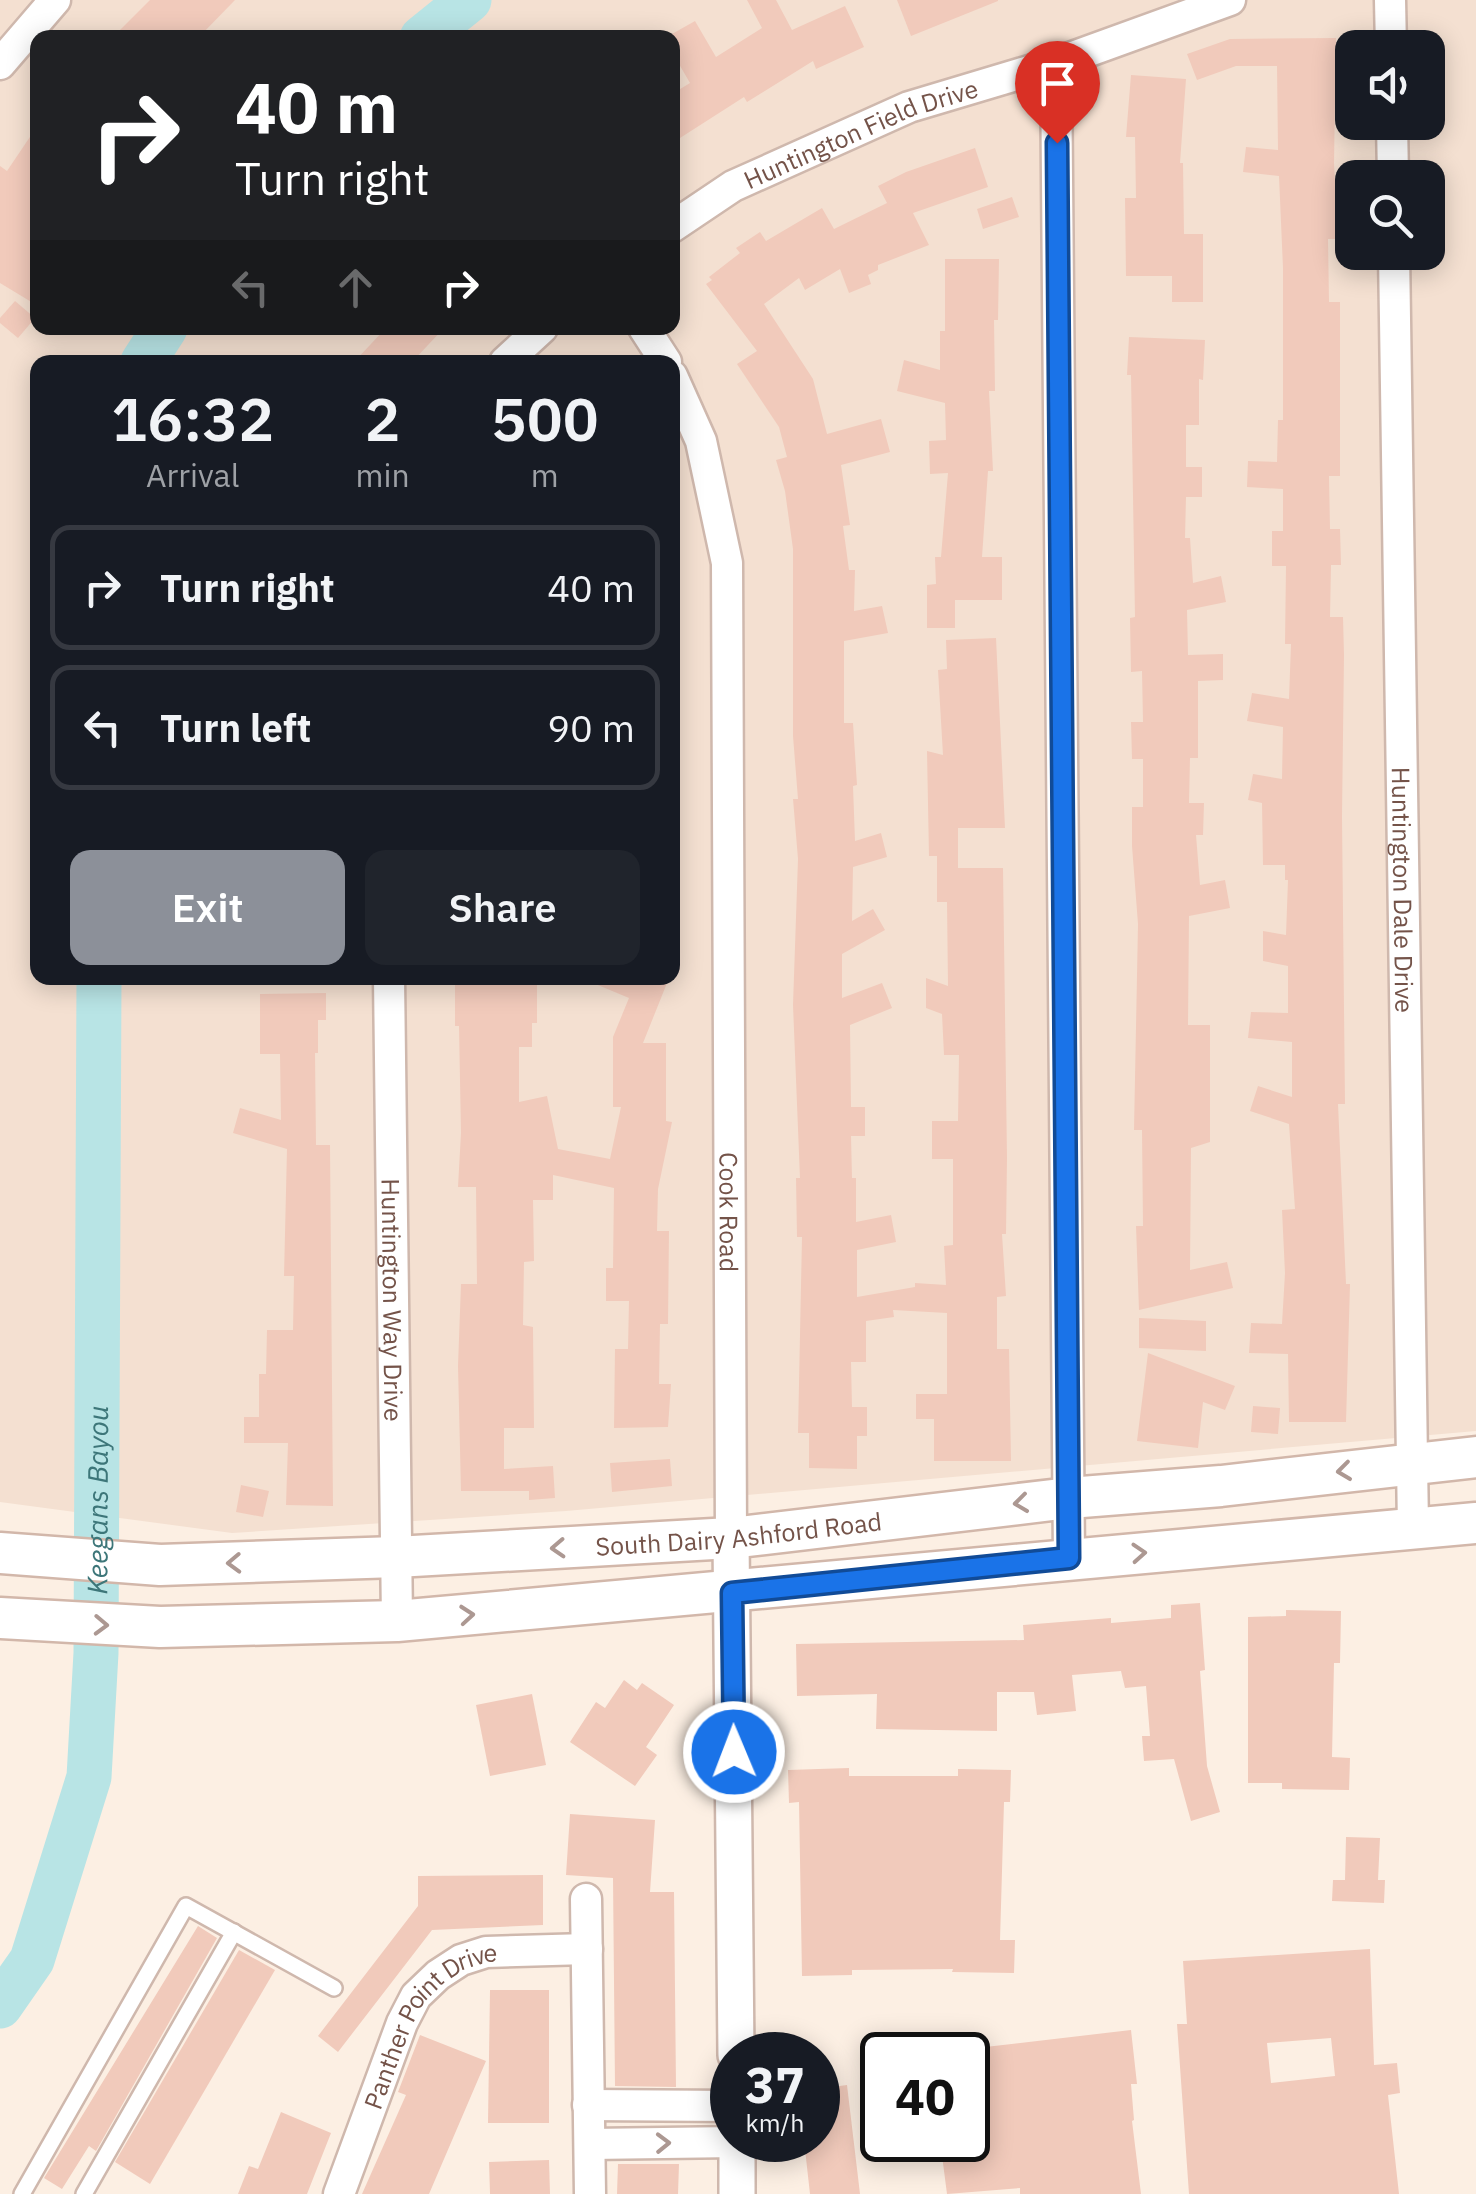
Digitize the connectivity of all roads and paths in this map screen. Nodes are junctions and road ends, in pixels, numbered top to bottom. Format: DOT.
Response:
graph roads {
  1 [pos="56,0"];
  2 [pos="1230,0"];
  3 [pos="1390,0"];
  4 [pos="1391,30"];
  5 [pos="1056,63"];
  6 [pos="0,64"];
  7 [pos="680,222"];
  8 [pos="1394,270"];
  9 [pos="534,335"];
  10 [pos="513,355"];
  11 [pos="680,394"];
  12 [pos="389,985"];
  13 [pos="1476,1458"];
  14 [pos="1412,1463"];
  15 [pos="1069,1498"];
  16 [pos="1476,1524"];
  17 [pos="1413,1528"];
  18 [pos="731,1538"];
  19 [pos="0,1552"];
  20 [pos="396,1556"];
  21 [pos="1069,1558"];
  22 [pos="732,1593"];
  23 [pos="0,1618"];
  24 [pos="397,1621"];
  25 [pos="586,1899"];
  26 [pos="234,1932"];
  27 [pos="587,1949"];
  28 [pos="334,1988"];
  29 [pos="736,2032"];
  30 [pos="588,2104"];
  31 [pos="710,2106"];
  32 [pos="710,2142"];
  33 [pos="590,2144"];
  34 [pos="737,2162"];
  35 [pos="22,2194"];
  36 [pos="84,2194"];
  37 [pos="339,2194"];
  38 [pos="590,2194"];
  39 [pos="736,2194"];
  1 -- 6 [label="street"];
  2 -- 5 [label="street, Huntington Field Drive"];
  3 -- 4 [label="street"];
  5 -- 7 [label="street, Huntington Field Drive"];
  5 -- 15 [label="street"];
  8 -- 14 [label="street, Huntington Dale Drive"];
  9 -- 10 [label="street"];
  11 -- 18 [label="street, Cook Road"];
  12 -- 20 [label="street, Huntington Way Drive"];
  13 -- 14 [label="main road, South Dairy Ashford Road"];
  14 -- 15 [label="main road, South Dairy Ashford Road, one-way"];
  14 -- 17 [label="street, Huntington Dale Drive"];
  15 -- 18 [label="main road, South Dairy Ashford Road, one-way"];
  15 -- 21 [label="street"];
  16 -- 17 [label="main road"];
  21 -- 17 [label="main road, one-way"];
  18 -- 20 [label="main road, South Dairy Ashford Road, one-way"];
  18 -- 22 [label="street, Cook Road"];
  20 -- 19 [label="main road, South Dairy Ashford Road, one-way"];
  20 -- 24 [label="street, Huntington Way Drive"];
  21 -- 22 [label="main road"];
  24 -- 22 [label="main road, one-way"];
  22 -- 29 [label="street, Cook Road"];
  23 -- 24 [label="main road, one-way"];
  25 -- 27 [label="street"];
  26 -- 28 [label="lane"];
  26 -- 35 [label="lane"];
  26 -- 36 [label="lane"];
  27 -- 30 [label="street"];
  27 -- 37 [label="street, Panther Point Drive"];
  30 -- 31 [label="street"];
  30 -- 33 [label="street"];
  33 -- 32 [label="street, one-way"];
  33 -- 38 [label="street"];
  34 -- 39 [label="street"];
}
